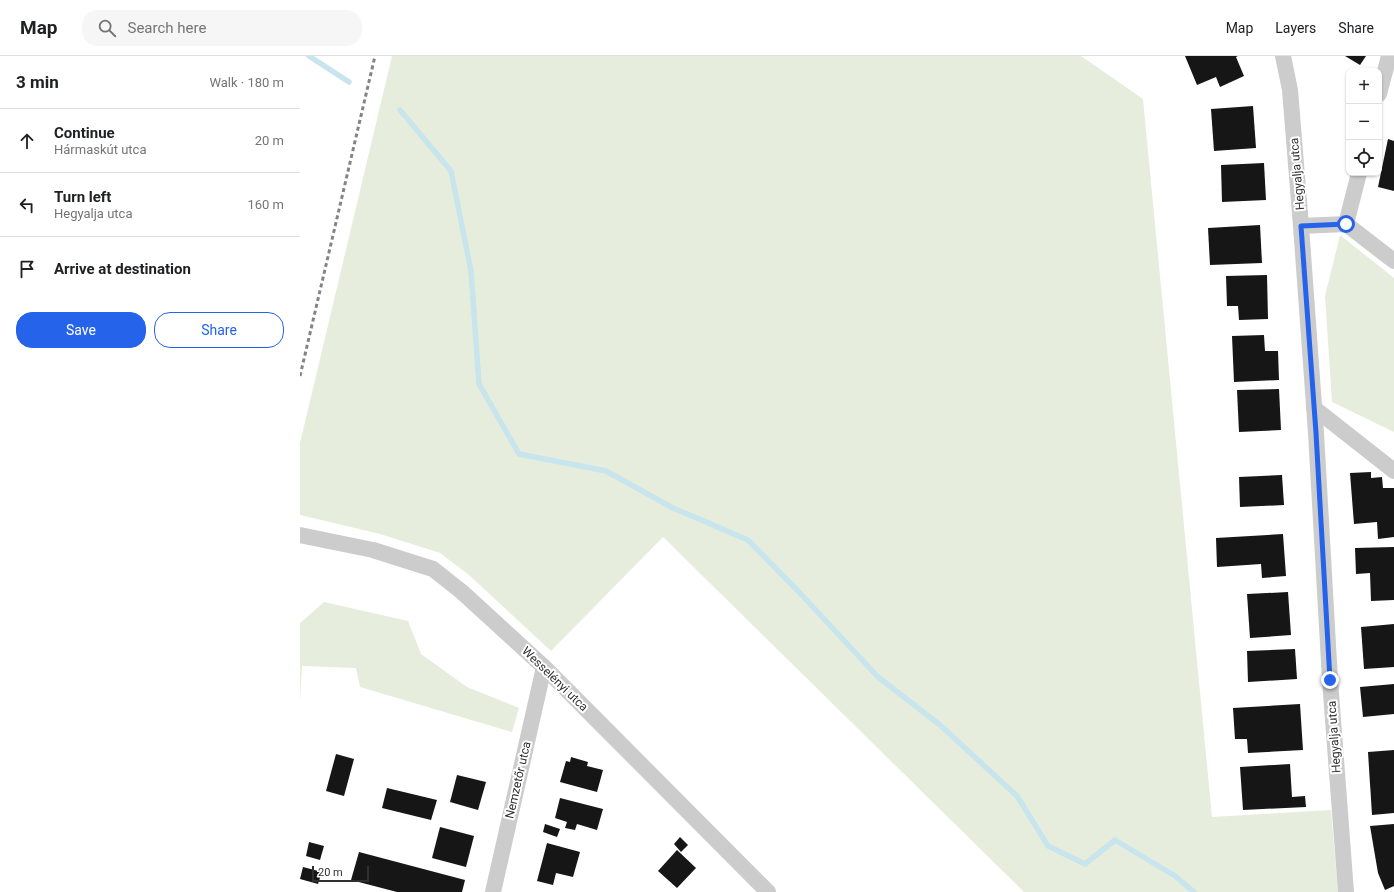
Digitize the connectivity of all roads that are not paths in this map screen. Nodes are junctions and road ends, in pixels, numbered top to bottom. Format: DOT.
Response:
graph roads {
  1 [pos="1283,56"];
  2 [pos="1389,56"];
  3 [pos="1382,83"];
  4 [pos="1358,176"];
  5 [pos="1346,224"];
  6 [pos="1301,226"];
  7 [pos="1394,261"];
  8 [pos="1314,408"];
  9 [pos="1394,471"];
  10 [pos="300,535"];
  11 [pos="544,667"];
  12 [pos="493,892"];
  13 [pos="768,892"];
  14 [pos="1346,892"];
  1 -- 6 [label="street, Hegyalja utca"];
  2 -- 3 [label="street"];
  4 -- 5 [label="street"];
  5 -- 6 [label="street"];
  5 -- 7 [label="street"];
  6 -- 8 [label="street, Hegyalja utca"];
  8 -- 9 [label="street"];
  8 -- 14 [label="street, Hegyalja utca"];
  10 -- 11 [label="street, Wesselényi utca"];
  11 -- 12 [label="street, Nemzetőr utca"];
  11 -- 13 [label="street, Wesselényi utca"];
}
